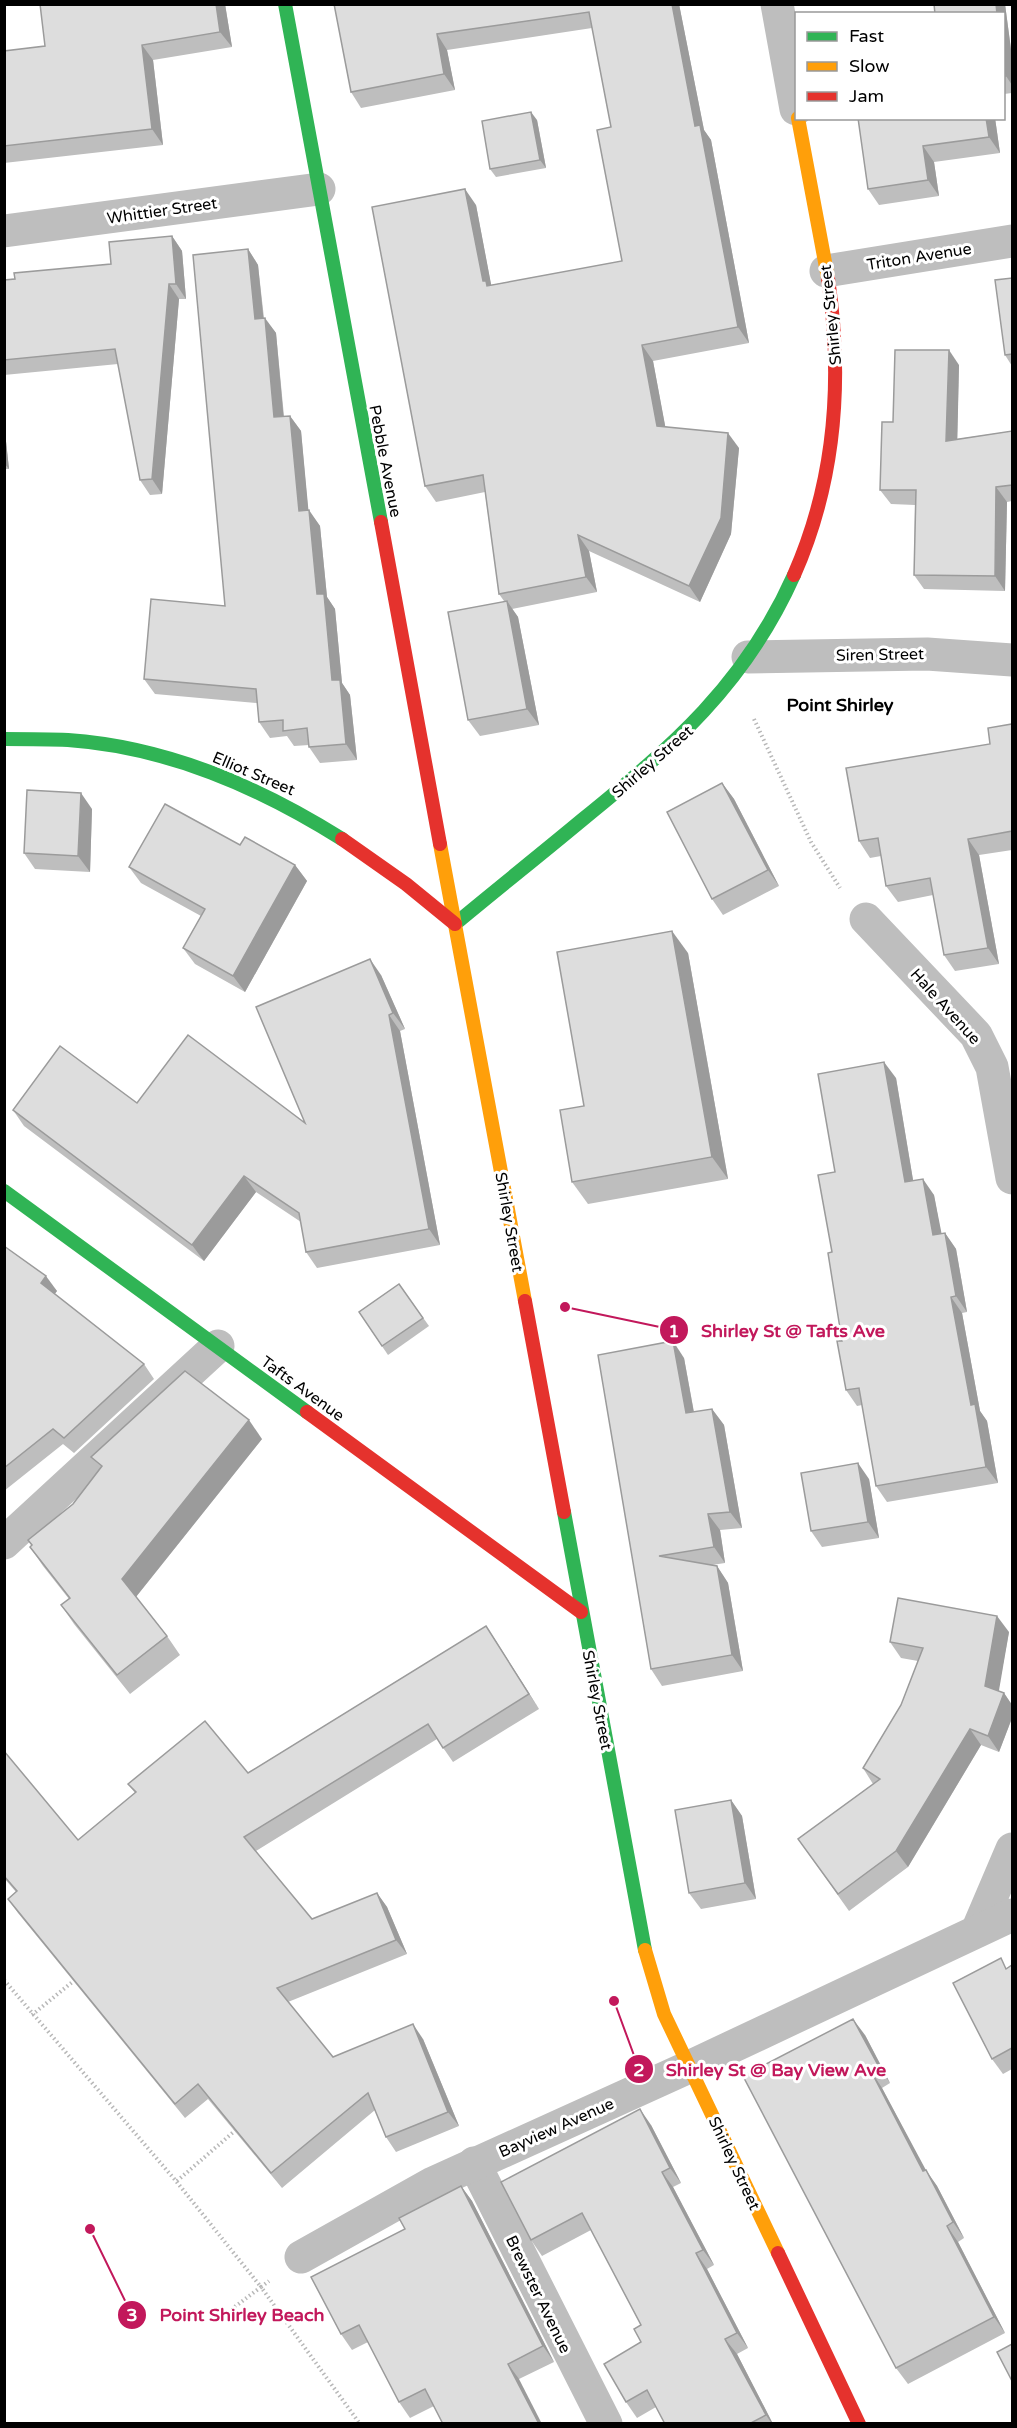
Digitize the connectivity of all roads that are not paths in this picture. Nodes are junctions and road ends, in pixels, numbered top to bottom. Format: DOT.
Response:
graph roads {
  1 [pos="285,4"];
  2 [pos="777,4"];
  3 [pos="795,103"];
  4 [pos="798,120"];
  5 [pos="319,189"];
  6 [pos="4,231"];
  7 [pos="1012,241"];
  8 [pos="826,271"];
  9 [pos="748,657"];
  10 [pos="1012,660"];
  11 [pos="4,739"];
  12 [pos="866,919"];
  13 [pos="455,924"];
  14 [pos="1012,1178"];
  15 [pos="4,1191"];
  16 [pos="218,1346"];
  17 [pos="4,1543"];
  18 [pos="581,1612"];
  19 [pos="1012,1849"];
  20 [pos="1012,1915"];
  21 [pos="977,1931"];
  22 [pos="689,2067"];
  23 [pos="474,2163"];
  24 [pos="301,2257"];
  25 [pos="606,2424"];
  26 [pos="859,2424"];
  1 -- 5 [label="main road, Pebble Avenue"];
  2 -- 3 [label="street"];
  4 -- 8 [label="main road, Shirley Street"];
  5 -- 6 [label="street, Whittier Street"];
  5 -- 13 [label="main road, Pebble Avenue"];
  7 -- 8 [label="street, Triton Avenue"];
  8 -- 9 [label="main road, Shirley Street"];
  9 -- 10 [label="street, Siren Street"];
  9 -- 13 [label="main road, Shirley Street"];
  11 -- 13 [label="main road, Elliot Street"];
  12 -- 14 [label="street, Hale Avenue"];
  13 -- 18 [label="main road, Shirley Street"];
  15 -- 16 [label="main road, Tafts Avenue"];
  16 -- 17 [label="street"];
  16 -- 18 [label="main road, Tafts Avenue"];
  18 -- 22 [label="main road, Shirley Street"];
  19 -- 21 [label="street"];
  20 -- 21 [label="street, Bayview Avenue"];
  21 -- 22 [label="street, Bayview Avenue"];
  22 -- 23 [label="street, Bayview Avenue"];
  22 -- 26 [label="main road, Shirley Street"];
  23 -- 24 [label="street, Bayview Avenue"];
  23 -- 25 [label="street, Brewster Avenue"];
}
